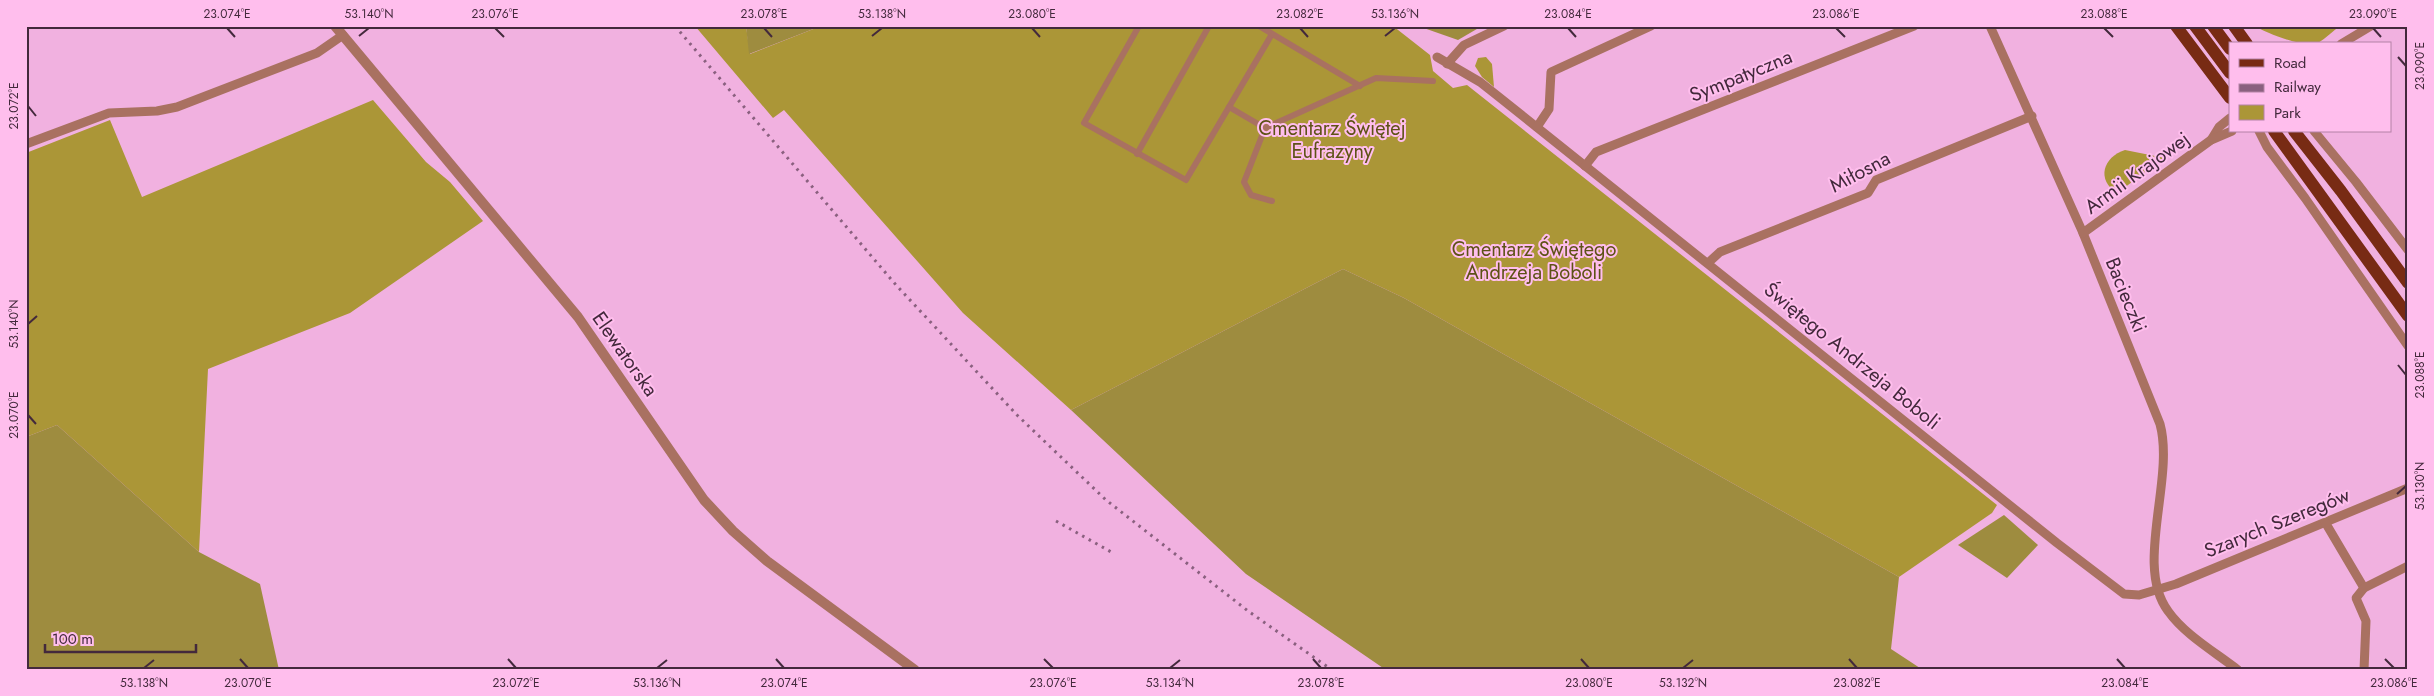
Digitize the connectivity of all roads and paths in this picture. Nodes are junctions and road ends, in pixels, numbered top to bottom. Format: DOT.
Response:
graph roads {
  1 [pos="335,26"];
  2 [pos="1139,26"];
  3 [pos="1209,26"];
  4 [pos="1259,26"];
  5 [pos="1504,26"];
  6 [pos="1651,26"];
  7 [pos="1914,26"];
  8 [pos="1990,26"];
  9 [pos="2176,26"];
  10 [pos="2195,26"];
  11 [pos="2213,26"];
  12 [pos="2234,26"];
  13 [pos="2371,26"];
  14 [pos="1272,34"];
  15 [pos="343,35"];
  16 [pos="2246,42"];
  17 [pos="2344,42"];
  18 [pos="2229,48"];
  19 [pos="1436,58"];
  20 [pos="1447,64"];
  21 [pos="2229,71"];
  22 [pos="1433,81"];
  23 [pos="1360,86"];
  24 [pos="2229,97"];
  25 [pos="1229,108"];
  26 [pos="2032,116"];
  27 [pos="2229,119"];
  28 [pos="1537,127"];
  29 [pos="1265,128"];
  30 [pos="2230,132"];
  31 [pos="2259,132"];
  32 [pos="2275,132"];
  33 [pos="2295,132"];
  34 [pos="2315,132"];
  35 [pos="2211,140"];
  36 [pos="26,144"];
  37 [pos="1138,154"];
  38 [pos="1585,166"];
  39 [pos="1272,201"];
  40 [pos="2083,233"];
  41 [pos="2408,250"];
  42 [pos="1708,263"];
  43 [pos="2408,283"];
  44 [pos="2408,316"];
  45 [pos="2408,346"];
  46 [pos="2408,488"];
  47 [pos="2325,522"];
  48 [pos="2408,566"];
  49 [pos="2364,588"];
  50 [pos="2158,590"];
  51 [pos="2234,669"];
  52 [pos="915,670"];
  53 [pos="2364,670"];
  1 -- 15 [label="street, Elewatorska"];
  2 -- 37 [label="street"];
  3 -- 37 [label="street"];
  4 -- 14 [label="street"];
  5 -- 20 [label="street"];
  6 -- 28 [label="street"];
  7 -- 38 [label="street, Sympatyczna"];
  8 -- 26 [label="street, Bacieczki"];
  9 -- 24 [label="main road"];
  10 -- 21 [label="main road"];
  11 -- 18 [label="main road"];
  12 -- 16 [label="main road"];
  13 -- 17 [label="street"];
  14 -- 23 [label="street"];
  14 -- 25 [label="street"];
  15 -- 36 [label="street"];
  15 -- 52 [label="street, Elewatorska"];
  19 -- 20 [label="street, Świętego Andrzeja Boboli"];
  20 -- 28 [label="street, Świętego Andrzeja Boboli"];
  22 -- 23 [label="street"];
  23 -- 29 [label="street"];
  25 -- 29 [label="street"];
  25 -- 37 [label="street"];
  26 -- 40 [label="street, Bacieczki"];
  26 -- 42 [label="street, Miłosna"];
  27 -- 35 [label="street, Armii Krajowej"];
  28 -- 38 [label="street, Świętego Andrzeja Boboli"];
  29 -- 39 [label="street"];
  30 -- 35 [label="street, Armii Krajowej"];
  31 -- 45 [label="street"];
  32 -- 44 [label="main road"];
  33 -- 43 [label="main road"];
  34 -- 41 [label="street"];
  35 -- 40 [label="street, Armii Krajowej"];
  38 -- 42 [label="street, Świętego Andrzeja Boboli"];
  40 -- 50 [label="street, Bacieczki"];
  42 -- 50 [label="street, Świętego Andrzeja Boboli"];
  46 -- 47 [label="street, Szarych Szeregów"];
  47 -- 49 [label="street"];
  47 -- 50 [label="street, Szarych Szeregów"];
  48 -- 49 [label="street"];
  49 -- 53 [label="street"];
  50 -- 51 [label="street"];
}
